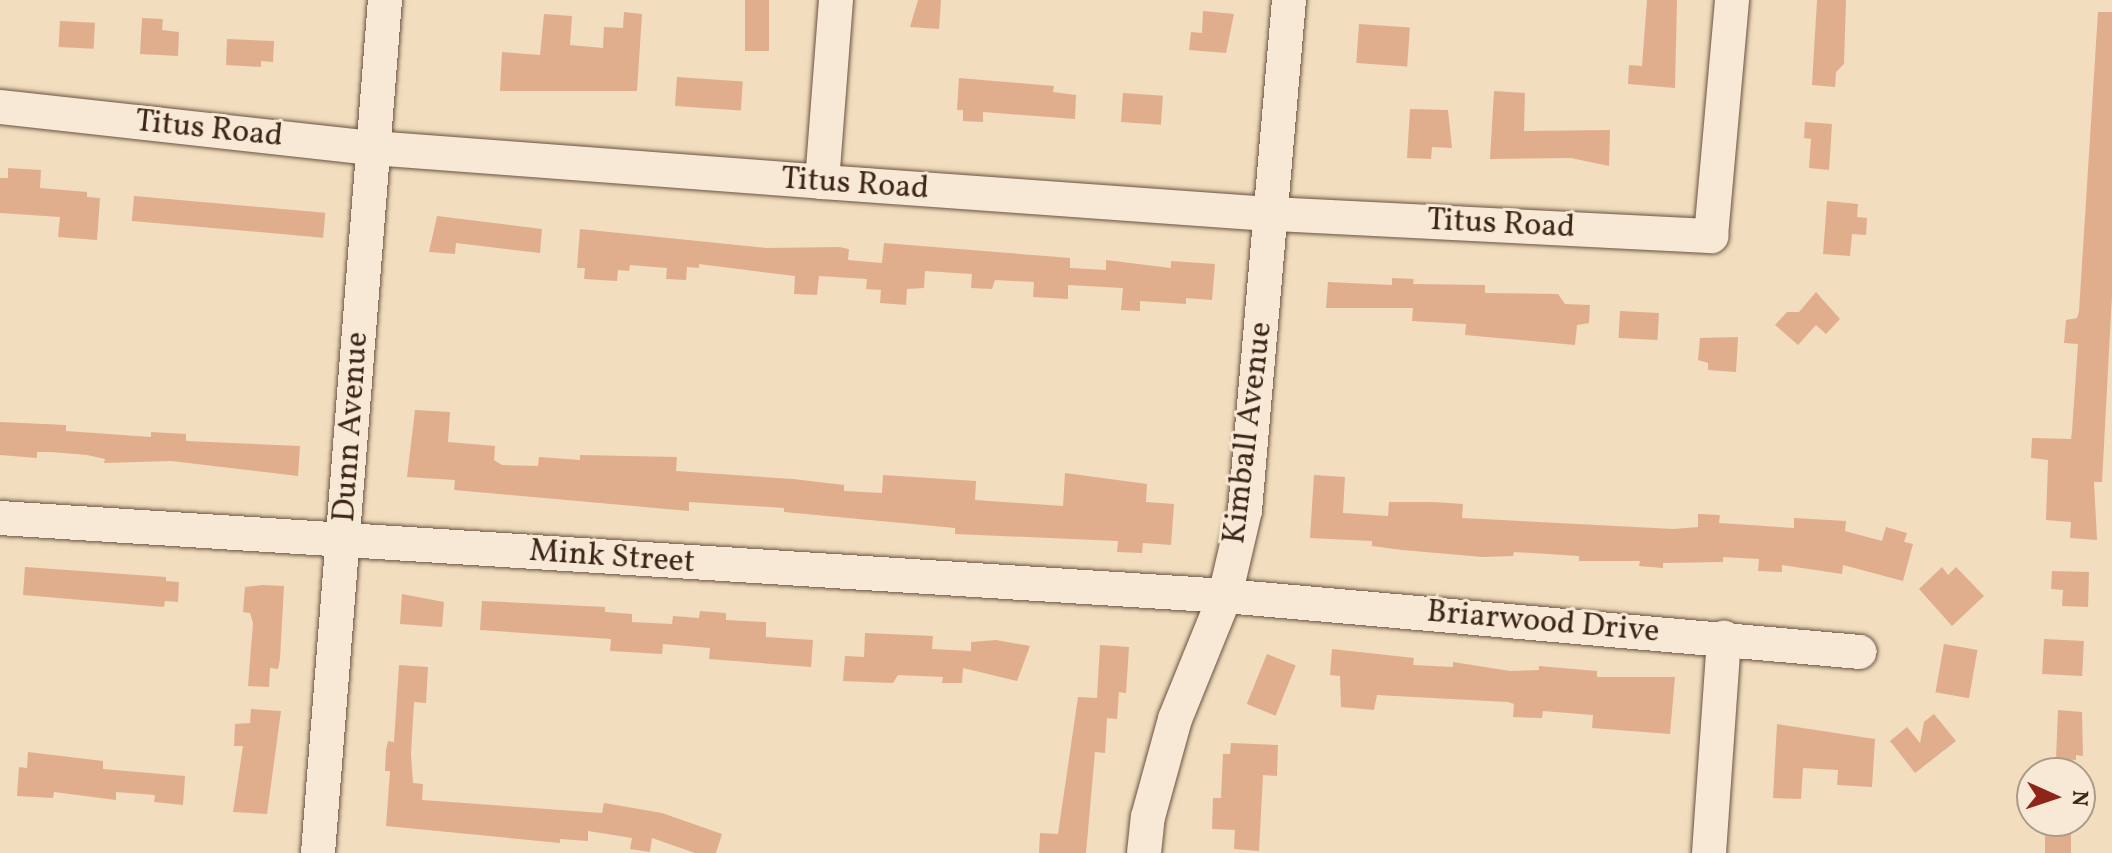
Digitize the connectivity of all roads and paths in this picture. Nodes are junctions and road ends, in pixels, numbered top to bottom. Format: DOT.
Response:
graph roads {
  1 [pos="385,0"];
  2 [pos="836,0"];
  3 [pos="1289,0"];
  4 [pos="1732,0"];
  5 [pos="0,107"];
  6 [pos="373,148"];
  7 [pos="822,182"];
  8 [pos="1273,214"];
  9 [pos="0,518"];
  10 [pos="343,541"];
  11 [pos="1225,596"];
  12 [pos="1724,638"];
  13 [pos="1860,652"];
  14 [pos="318,853"];
  15 [pos="1144,853"];
  16 [pos="1709,853"];
  1 -- 6 [label="street, Dunn Avenue"];
  2 -- 7 [label="street"];
  3 -- 8 [label="street, Kimball Avenue"];
  4 -- 8 [label="street, Titus Road"];
  5 -- 6 [label="street, Titus Road"];
  6 -- 7 [label="street, Titus Road"];
  6 -- 10 [label="street, Dunn Avenue"];
  7 -- 8 [label="street, Titus Road"];
  8 -- 11 [label="street, Kimball Avenue"];
  9 -- 10 [label="street, Mink Street"];
  10 -- 11 [label="street, Mink Street"];
  10 -- 14 [label="street, Dunn Avenue"];
  11 -- 12 [label="street, Briarwood Drive"];
  11 -- 15 [label="street, Kimball Avenue"];
  12 -- 13 [label="street, Briarwood Drive"];
  12 -- 16 [label="street"];
}
